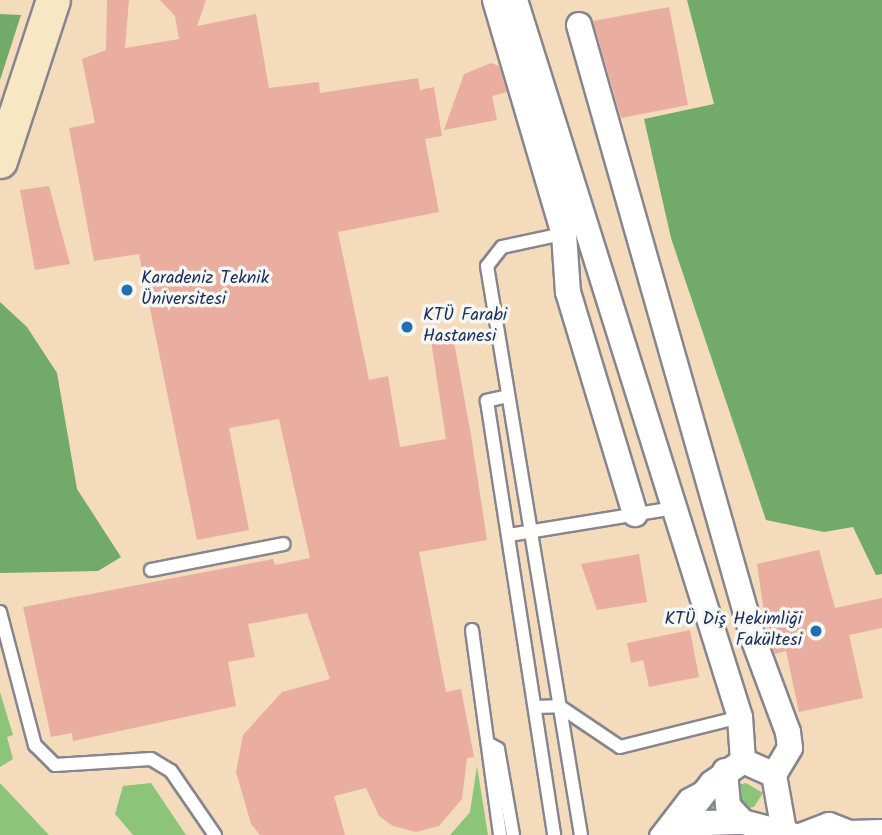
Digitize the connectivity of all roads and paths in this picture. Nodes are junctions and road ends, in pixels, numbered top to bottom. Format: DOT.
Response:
graph roads {
  1 [pos="53,0"];
  2 [pos="495,0"];
  3 [pos="515,0"];
  4 [pos="579,25"];
  5 [pos="0,160"];
  6 [pos="576,231"];
  7 [pos="508,396"];
  8 [pos="673,508"];
  9 [pos="635,514"];
  10 [pos="531,531"];
  11 [pos="509,536"];
  12 [pos="283,544"];
  13 [pos="151,570"];
  14 [pos="0,612"];
  15 [pos="471,630"];
  16 [pos="559,705"];
  17 [pos="535,707"];
  18 [pos="740,717"];
  19 [pos="491,745"];
  20 [pos="727,772"];
  21 [pos="774,775"];
  22 [pos="777,806"];
  23 [pos="750,823"];
  24 [pos="882,832"];
  25 [pos="793,834"];
  26 [pos="849,834"];
  27 [pos="215,835"];
  28 [pos="500,835"];
  29 [pos="513,835"];
  30 [pos="554,835"];
  31 [pos="581,835"];
  32 [pos="656,835"];
  33 [pos="671,835"];
  34 [pos="688,835"];
  1 -- 5 [label="street"];
  2 -- 6 [label="street"];
  3 -- 6 [label="street"];
  4 -- 21 [label="street"];
  6 -- 7 [label="lane"];
  6 -- 8 [label="street"];
  6 -- 9 [label="street"];
  7 -- 10 [label="lane"];
  7 -- 11 [label="lane"];
  8 -- 9 [label="lane"];
  8 -- 18 [label="street"];
  9 -- 10 [label="lane"];
  10 -- 11 [label="lane"];
  10 -- 16 [label="lane"];
  11 -- 17 [label="lane"];
  12 -- 13 [label="lane"];
  14 -- 27 [label="lane"];
  15 -- 19 [label="lane"];
  16 -- 17 [label="lane"];
  16 -- 18 [label="lane"];
  16 -- 31 [label="lane"];
  17 -- 30 [label="lane"];
  18 -- 20 [label="street"];
  19 -- 28 [label="lane"];
  19 -- 29 [label="lane"];
  20 -- 21 [label="street"];
  20 -- 23 [label="street"];
  20 -- 32 [label="lane"];
  20 -- 33 [label="street"];
  21 -- 22 [label="street"];
  22 -- 23 [label="street"];
  22 -- 25 [label="street"];
  23 -- 25 [label="street"];
  23 -- 34 [label="street"];
  24 -- 26 [label="street"];
  25 -- 26 [label="street"];
}
